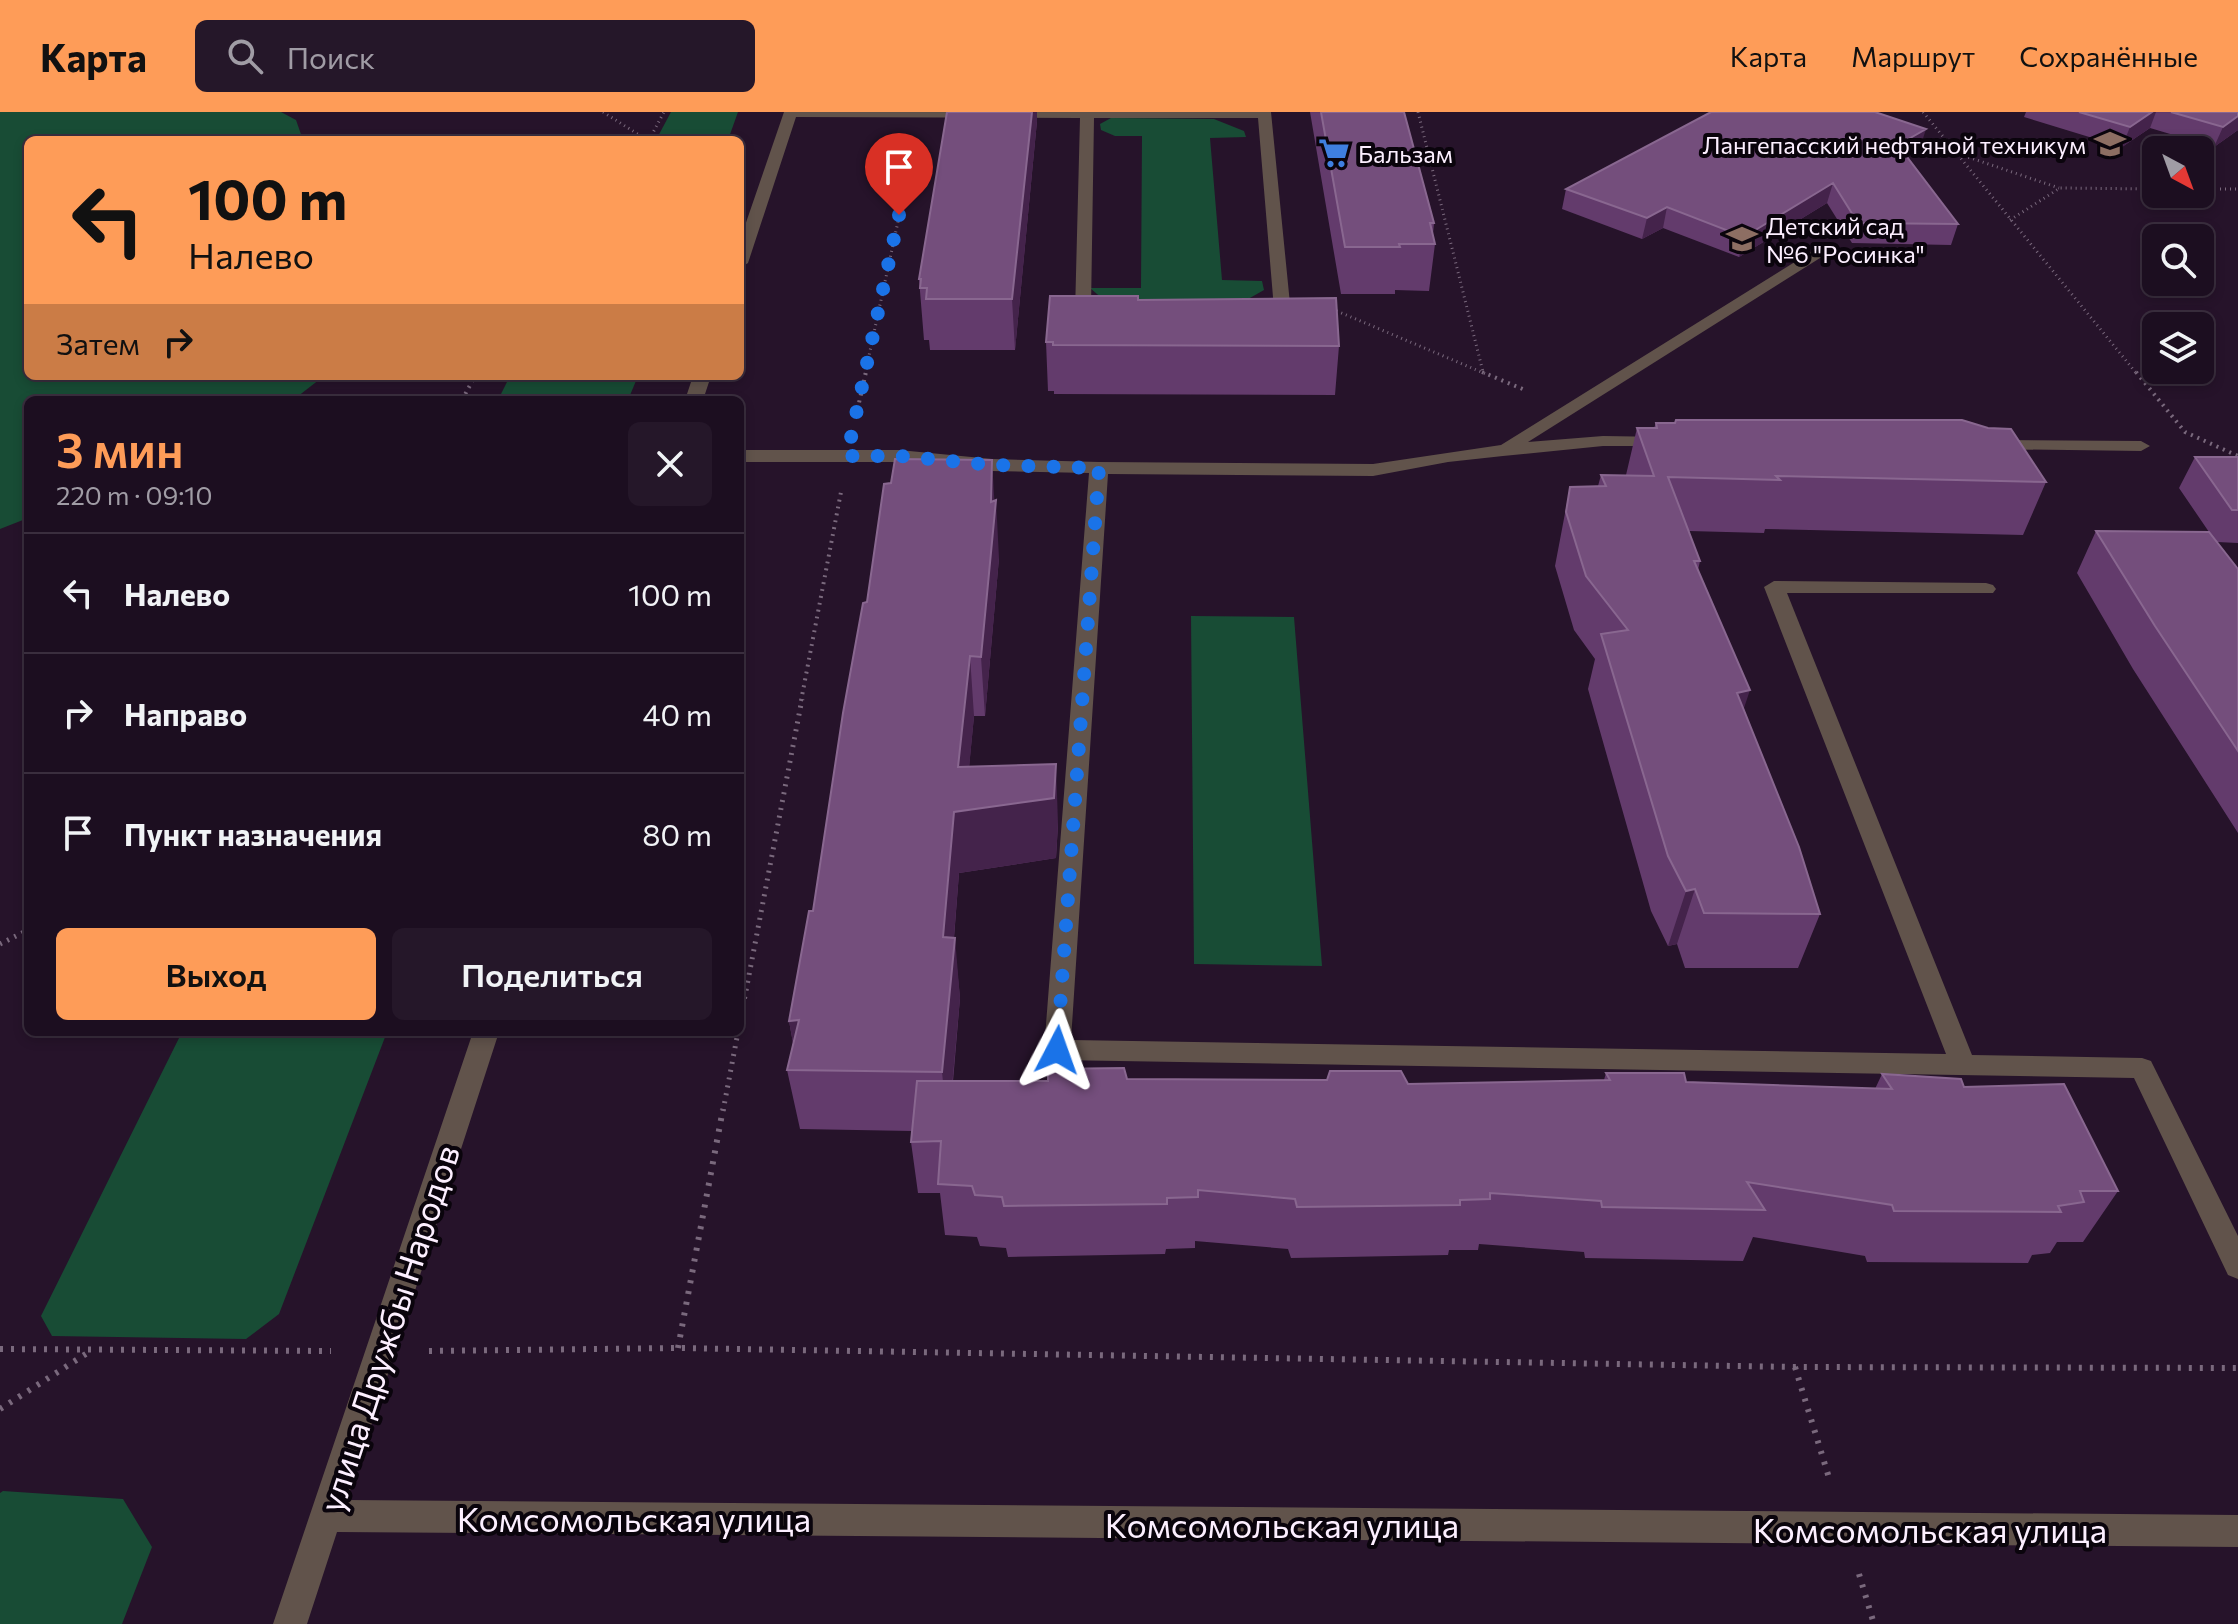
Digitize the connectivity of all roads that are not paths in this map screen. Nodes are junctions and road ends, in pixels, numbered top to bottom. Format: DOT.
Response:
graph roads {
  1 [pos="791,113"];
  2 [pos="919,113"];
  3 [pos="1087,113"];
  4 [pos="1822,250"];
  5 [pos="744,251"];
  6 [pos="1114,313"];
  7 [pos="1252,314"];
  8 [pos="1682,442"];
  9 [pos="1967,444"];
  10 [pos="2141,446"];
  11 [pos="1503,450"];
  12 [pos="744,456"];
  13 [pos="1099,468"];
  14 [pos="1986,589"];
  15 [pos="485,1036"];
  16 [pos="1963,1065"];
  17 [pos="2238,1266"];
  18 [pos="326,1516"];
  19 [pos="2238,1531"];
  20 [pos="290,1624"];
  1 -- 2 [label="street"];
  1 -- 5 [label="street"];
  2 -- 3 [label="street"];
  3 -- 6 [label="street"];
  3 -- 7 [label="street"];
  4 -- 11 [label="street"];
  8 -- 11 [label="street"];
  9 -- 10 [label="street"];
  11 -- 13 [label="street"];
  12 -- 13 [label="street"];
  13 -- 16 [label="street"];
  14 -- 16 [label="street"];
  15 -- 18 [label="street, улица Дружбы Народов"];
  16 -- 17 [label="street"];
  18 -- 19 [label="street, Комсомольская улица"];
  18 -- 20 [label="street, улица Дружбы Народов"];
}
